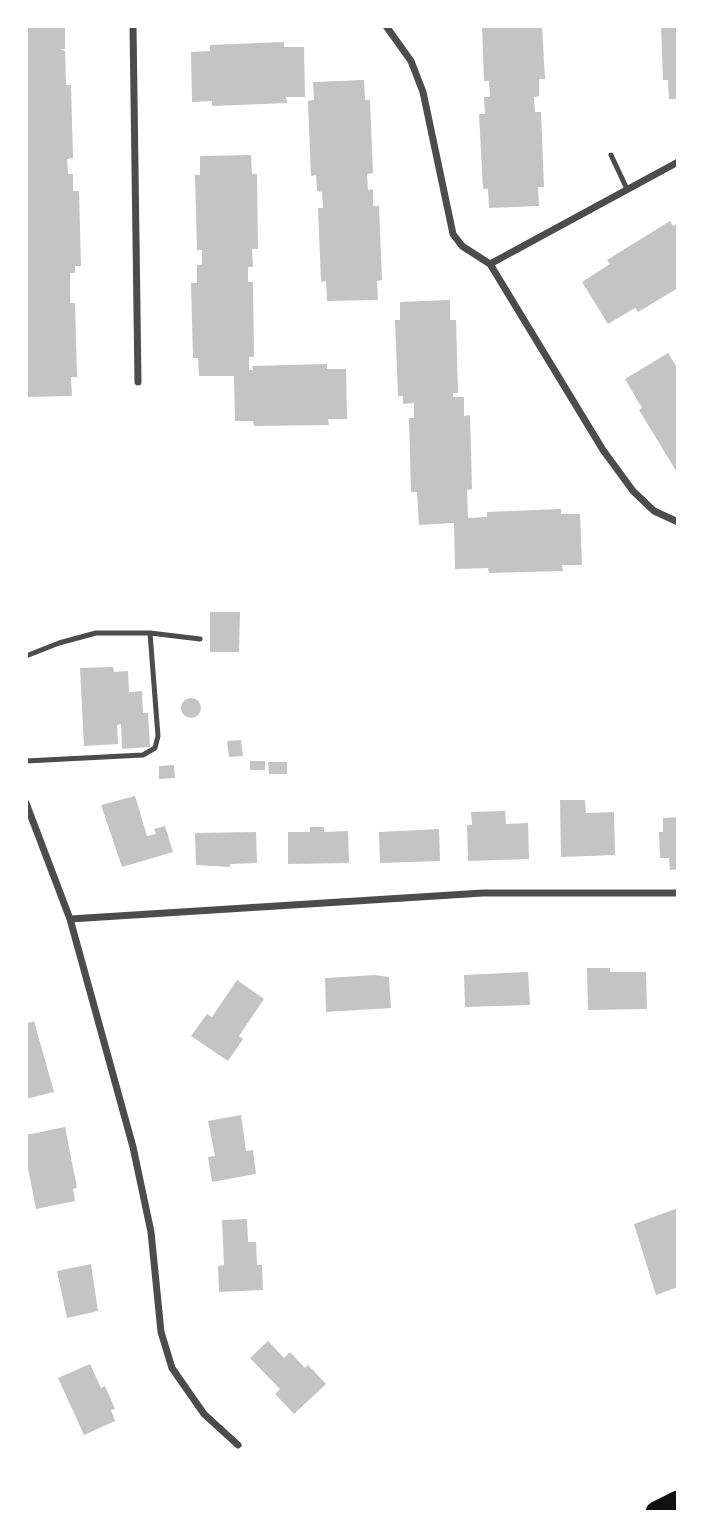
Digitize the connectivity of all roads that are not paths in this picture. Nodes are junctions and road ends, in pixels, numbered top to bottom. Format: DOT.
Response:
graph roads {
  1 [pos="133,26"];
  2 [pos="386,26"];
  3 [pos="611,155"];
  4 [pos="678,162"];
  5 [pos="627,189"];
  6 [pos="490,264"];
  7 [pos="138,382"];
  8 [pos="678,523"];
  9 [pos="150,632"];
  10 [pos="200,639"];
  11 [pos="26,656"];
  12 [pos="26,761"];
  13 [pos="26,803"];
  14 [pos="678,893"];
  15 [pos="69,919"];
  16 [pos="238,1445"];
  17 [pos="678,1501"];
  18 [pos="656,1512"];
  1 -- 7 [label="street"];
  2 -- 6 [label="street"];
  3 -- 5 [label="lane"];
  4 -- 5 [label="street"];
  5 -- 6 [label="street"];
  6 -- 8 [label="street"];
  9 -- 10 [label="lane"];
  9 -- 11 [label="lane"];
  9 -- 12 [label="lane"];
  13 -- 15 [label="street"];
  14 -- 15 [label="street"];
  15 -- 16 [label="street"];
  17 -- 18 [label="highway"];
}
